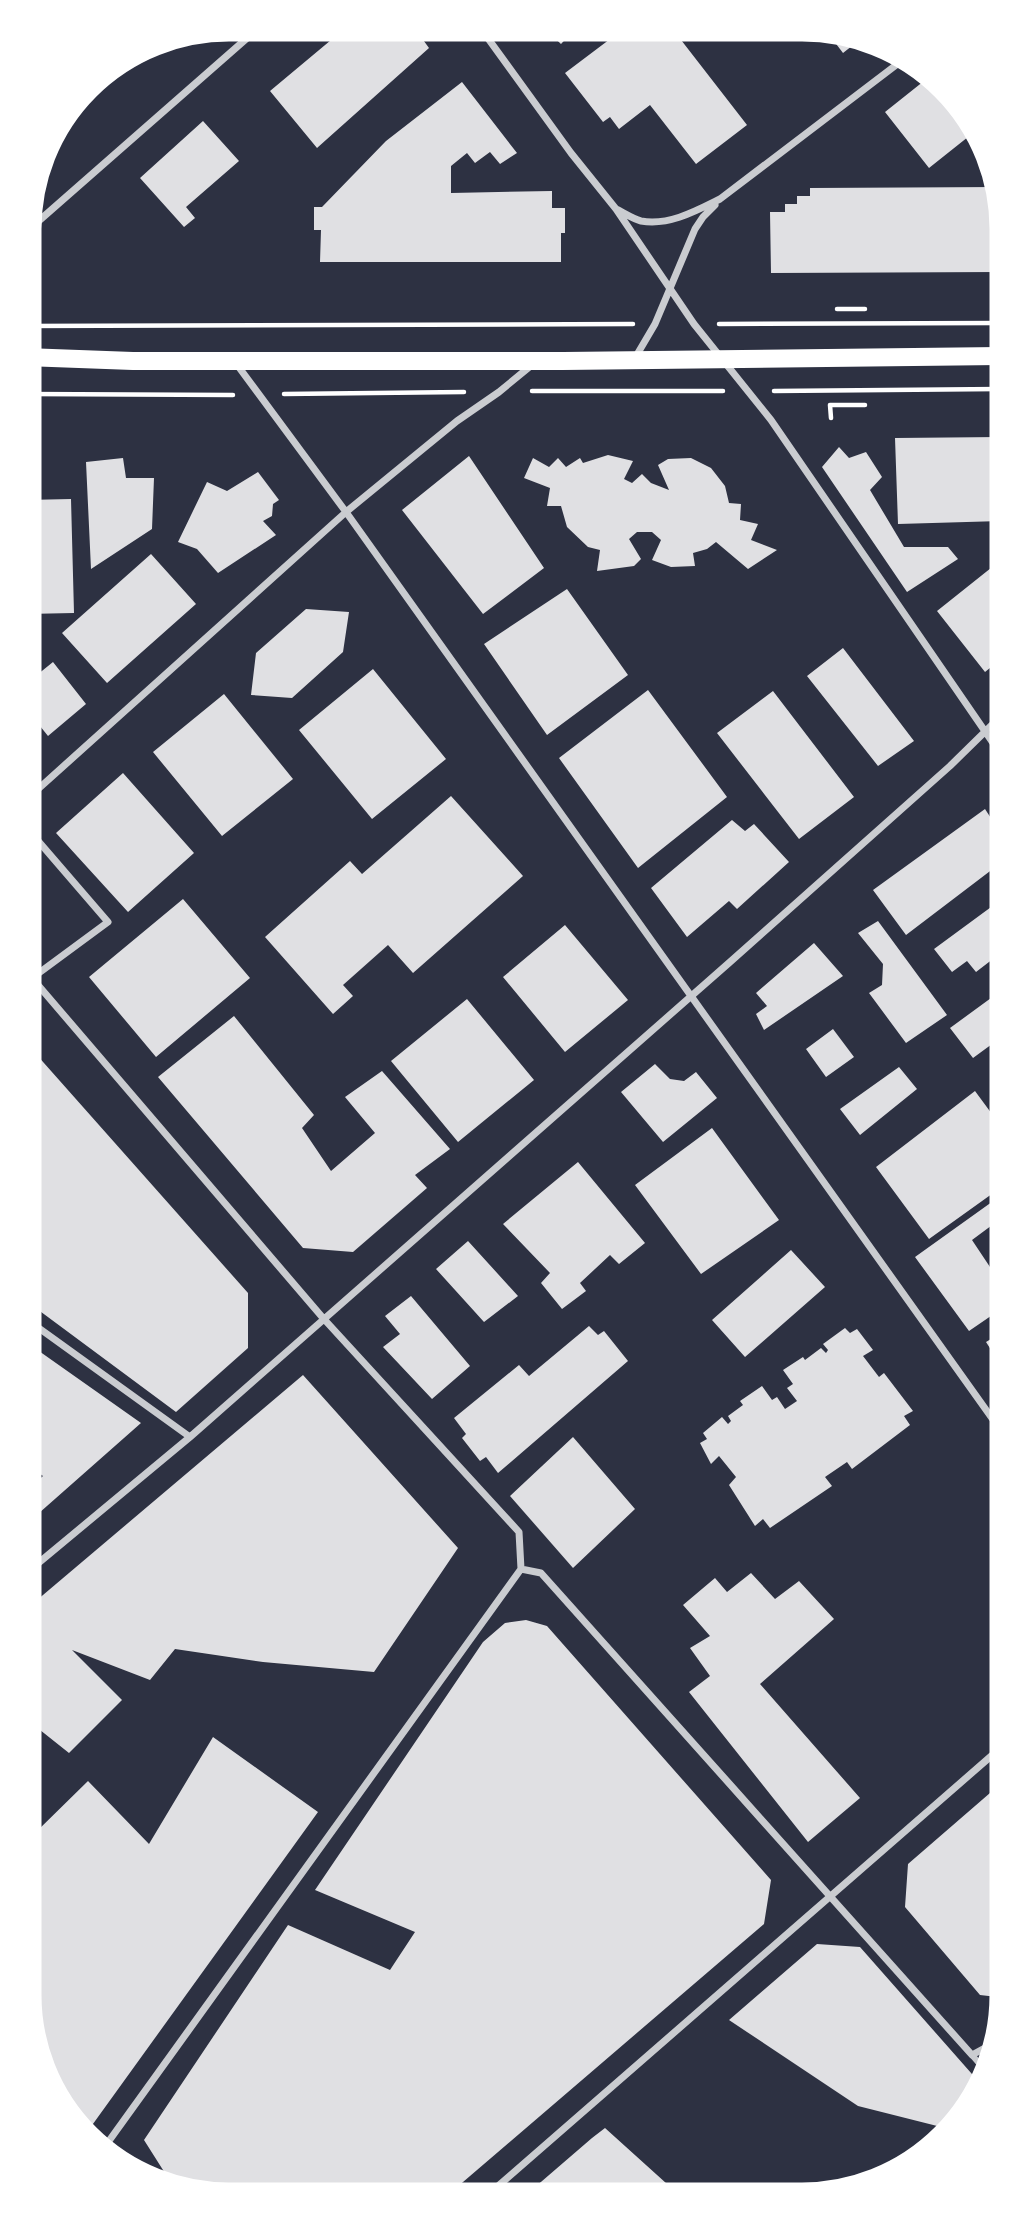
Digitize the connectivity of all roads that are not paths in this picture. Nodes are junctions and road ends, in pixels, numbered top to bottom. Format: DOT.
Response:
graph roads {
  1 [pos="248,37"];
  2 [pos="487,37"];
  3 [pos="899,63"];
  4 [pos="720,199"];
  5 [pos="616,209"];
  6 [pos="37,222"];
  7 [pos="670,291"];
  8 [pos="994,356"];
  9 [pos="37,357"];
  10 [pos="233,359"];
  11 [pos="723,359"];
  12 [pos="537,360"];
  13 [pos="634,360"];
  14 [pos="346,512"];
  15 [pos="994,723"];
  16 [pos="984,732"];
  17 [pos="994,745"];
  18 [pos="37,790"];
  19 [pos="37,840"];
  20 [pos="37,975"];
  21 [pos="37,988"];
  22 [pos="692,996"];
  23 [pos="323,1318"];
  24 [pos="37,1327"];
  25 [pos="994,1420"];
  26 [pos="190,1437"];
  27 [pos="37,1564"];
  28 [pos="521,1569"];
  29 [pos="994,1753"];
  30 [pos="829,1895"];
  31 [pos="987,2045"];
  32 [pos="972,2055"];
  33 [pos="981,2065"];
  34 [pos="108,2144"];
  35 [pos="497,2187"];
  1 -- 6 [label="street"];
  2 -- 5 [label="street"];
  3 -- 4 [label="street"];
  4 -- 5 [label="street"];
  4 -- 7 [label="street"];
  5 -- 7 [label="street"];
  7 -- 11 [label="street"];
  7 -- 13 [label="street"];
  8 -- 11 [label="main road"];
  9 -- 10 [label="main road"];
  10 -- 12 [label="main road"];
  10 -- 14 [label="street"];
  11 -- 13 [label="main road"];
  11 -- 16 [label="street"];
  12 -- 13 [label="main road"];
  12 -- 14 [label="street"];
  14 -- 18 [label="street"];
  14 -- 22 [label="street"];
  15 -- 16 [label="street"];
  16 -- 17 [label="street"];
  16 -- 22 [label="street"];
  19 -- 20 [label="street"];
  21 -- 23 [label="street"];
  22 -- 23 [label="street"];
  22 -- 25 [label="street"];
  23 -- 26 [label="street"];
  23 -- 28 [label="street"];
  24 -- 26 [label="street"];
  26 -- 27 [label="street"];
  28 -- 30 [label="street"];
  28 -- 34 [label="street"];
  29 -- 30 [label="street"];
  30 -- 32 [label="street"];
  30 -- 35 [label="street"];
  31 -- 32 [label="street"];
  32 -- 33 [label="street"];
}
